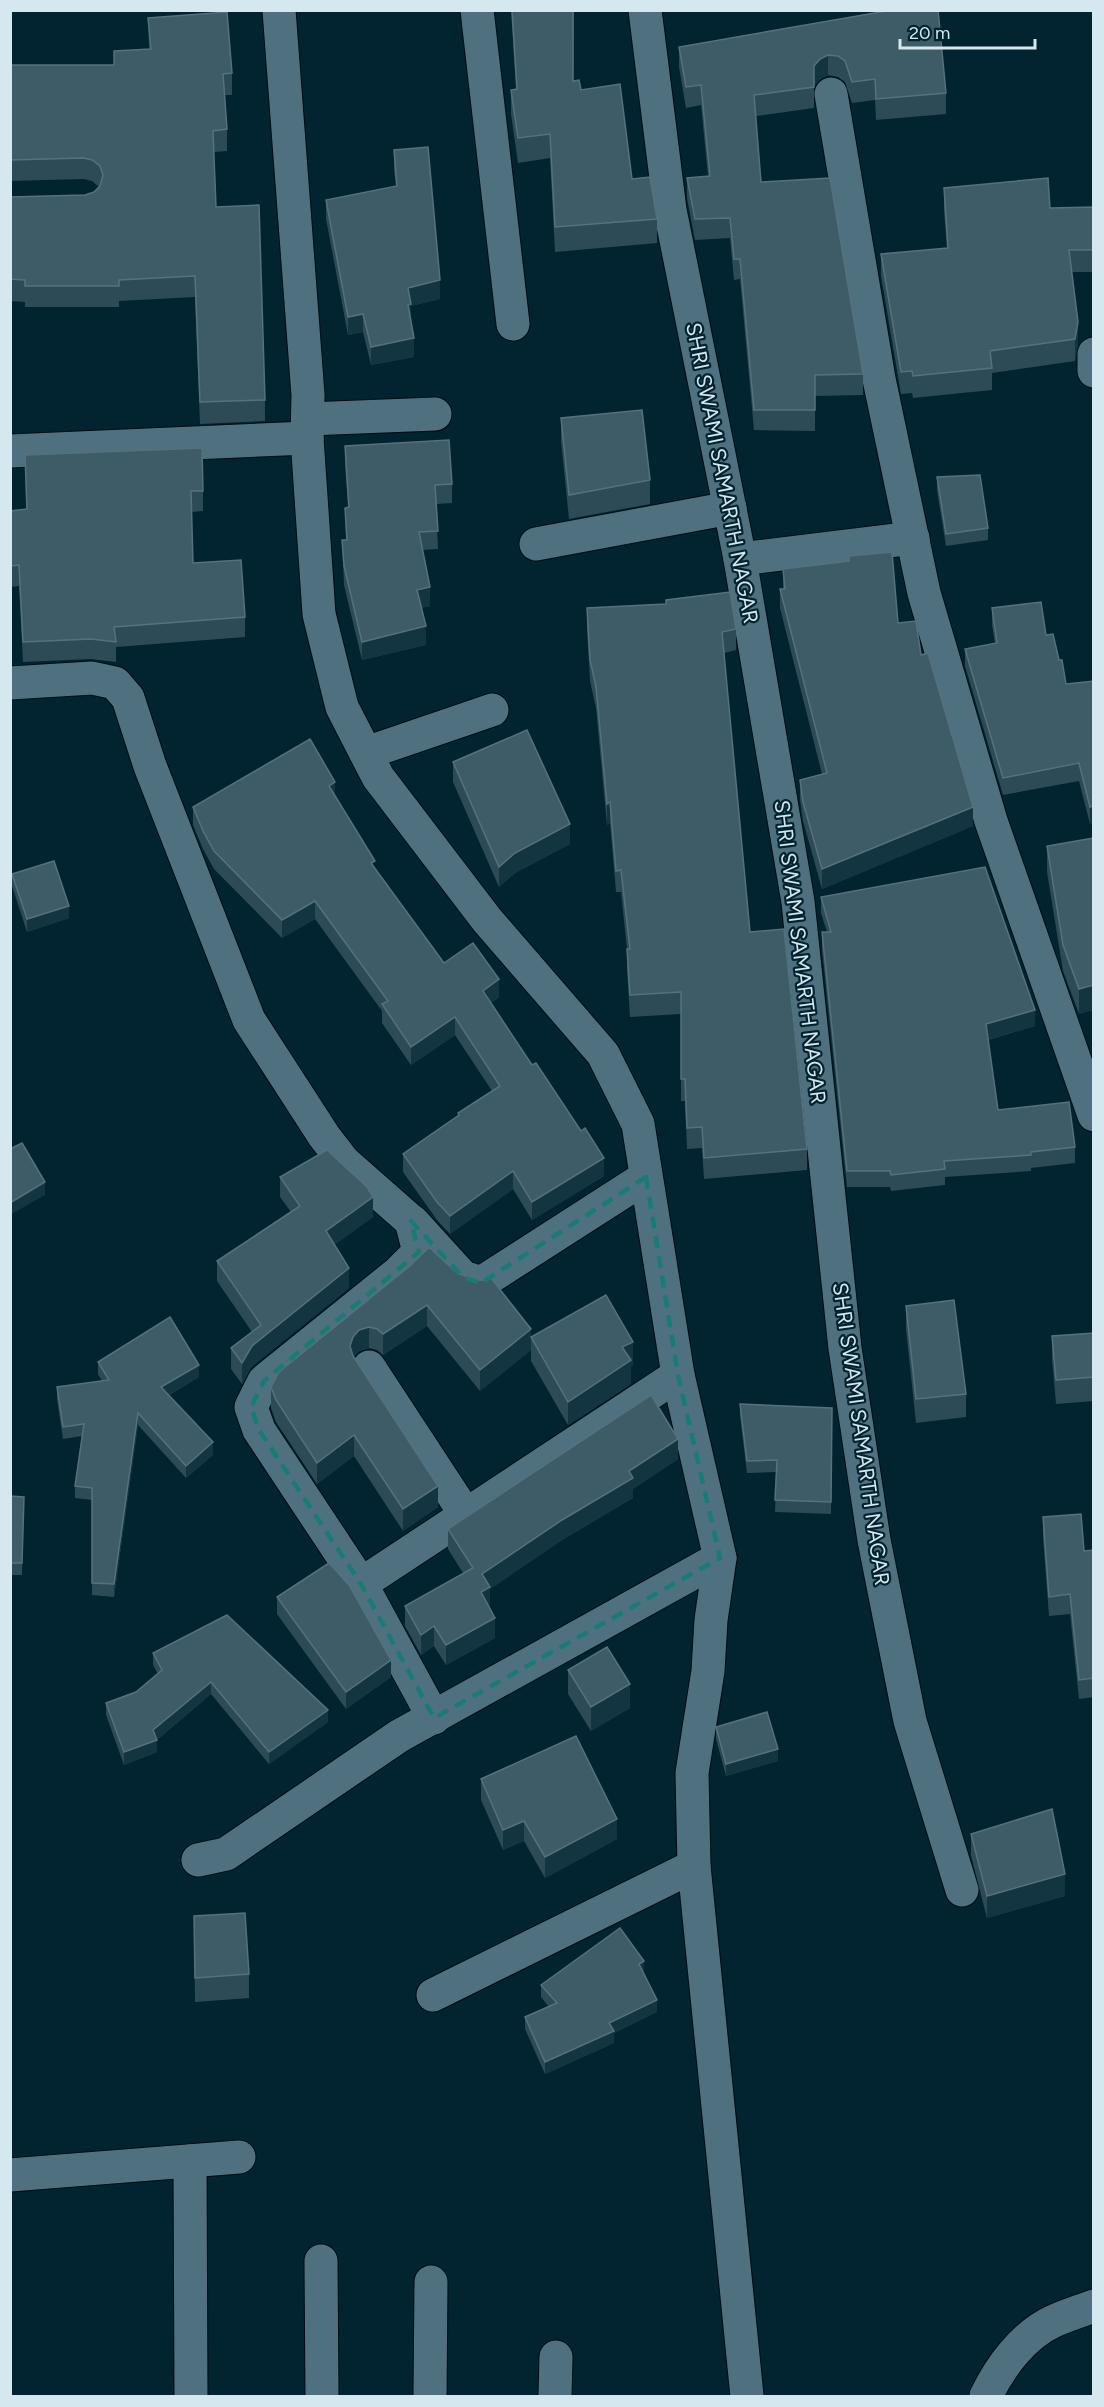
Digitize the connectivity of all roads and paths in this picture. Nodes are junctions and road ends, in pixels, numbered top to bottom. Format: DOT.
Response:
graph roads {
  1 [pos="279,10"];
  2 [pos="477,10"];
  3 [pos="645,10"];
  4 [pos="831,94"];
  5 [pos="513,324"];
  6 [pos="1094,354"];
  7 [pos="1094,371"];
  8 [pos="435,414"];
  9 [pos="307,429"];
  10 [pos="10,451"];
  11 [pos="730,508"];
  12 [pos="913,538"];
  13 [pos="536,544"];
  14 [pos="740,559"];
  15 [pos="10,683"];
  16 [pos="492,710"];
  17 [pos="366,753"];
  18 [pos="1094,1115"];
  19 [pos="646,1177"];
  20 [pos="411,1221"];
  21 [pos="369,1367"];
  22 [pos="678,1375"];
  23 [pos="466,1515"];
  24 [pos="720,1558"];
  25 [pos="361,1584"];
  26 [pos="434,1718"];
  27 [pos="198,1860"];
  28 [pos="694,1866"];
  29 [pos="962,1890"];
  30 [pos="433,1995"];
  31 [pos="239,2157"];
  32 [pos="190,2161"];
  33 [pos="10,2175"];
  34 [pos="321,2261"];
  35 [pos="431,2282"];
  36 [pos="1094,2306"];
  37 [pos="556,2357"];
  38 [pos="191,2397"];
  39 [pos="322,2397"];
  40 [pos="430,2397"];
  41 [pos="555,2397"];
  42 [pos="747,2397"];
  43 [pos="986,2397"];
  1 -- 9 [label="street"];
  2 -- 5 [label="street"];
  3 -- 11 [label="street, SHRI SWAMI SAMARTH NAGAR"];
  4 -- 12 [label="street"];
  6 -- 7 [label="street"];
  8 -- 9 [label="street"];
  9 -- 10 [label="street"];
  9 -- 17 [label="street"];
  11 -- 13 [label="street"];
  11 -- 14 [label="street, SHRI SWAMI SAMARTH NAGAR"];
  12 -- 14 [label="street"];
  12 -- 18 [label="street"];
  14 -- 29 [label="street, SHRI SWAMI SAMARTH NAGAR"];
  15 -- 20 [label="street"];
  16 -- 17 [label="street"];
  17 -- 19 [label="street"];
  19 -- 20 [label="street"];
  19 -- 22 [label="street"];
  20 -- 25 [label="street"];
  21 -- 23 [label="street"];
  22 -- 23 [label="street"];
  22 -- 24 [label="street"];
  23 -- 25 [label="street"];
  24 -- 26 [label="street"];
  24 -- 28 [label="street"];
  25 -- 26 [label="street"];
  26 -- 27 [label="street"];
  28 -- 30 [label="street"];
  28 -- 42 [label="street"];
  31 -- 32 [label="street"];
  32 -- 33 [label="street"];
  32 -- 38 [label="street"];
  34 -- 39 [label="street"];
  35 -- 40 [label="street"];
  36 -- 43 [label="street"];
  37 -- 41 [label="street"];
}
